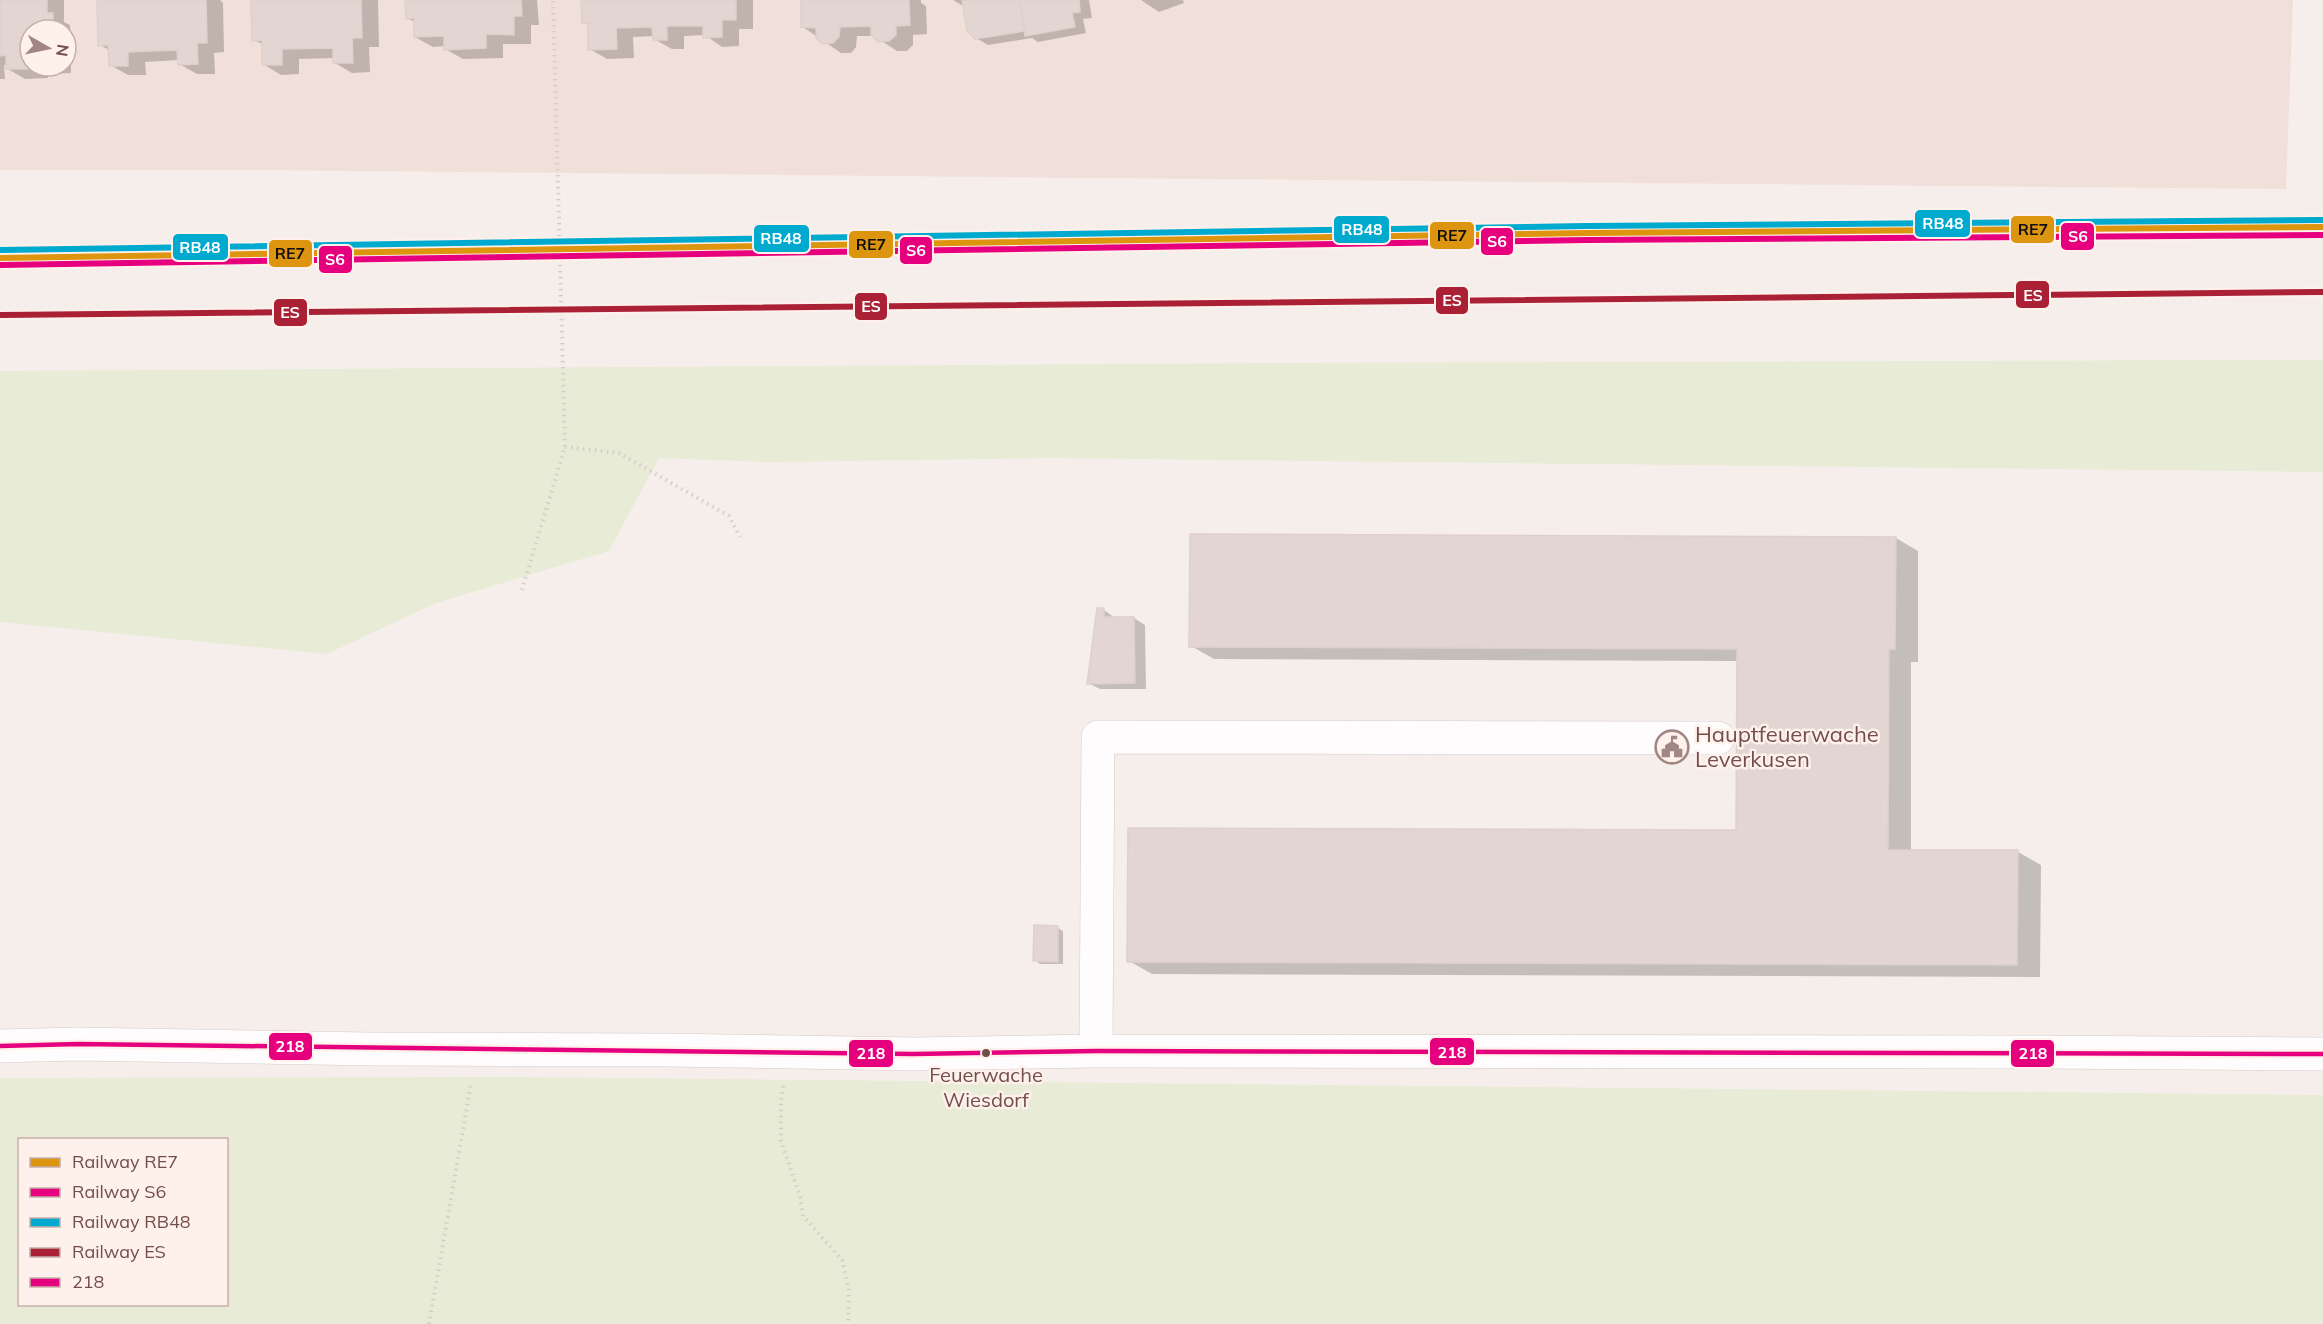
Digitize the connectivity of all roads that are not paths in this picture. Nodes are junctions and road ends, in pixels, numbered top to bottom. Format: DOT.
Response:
graph roads {
  1 [pos="1718,738"];
  2 [pos="0,1046"];
  3 [pos="1096,1052"];
  4 [pos="2323,1054"];
  1 -- 3 [label="street"];
  2 -- 3 [label="street"];
  3 -- 4 [label="street"];
}
